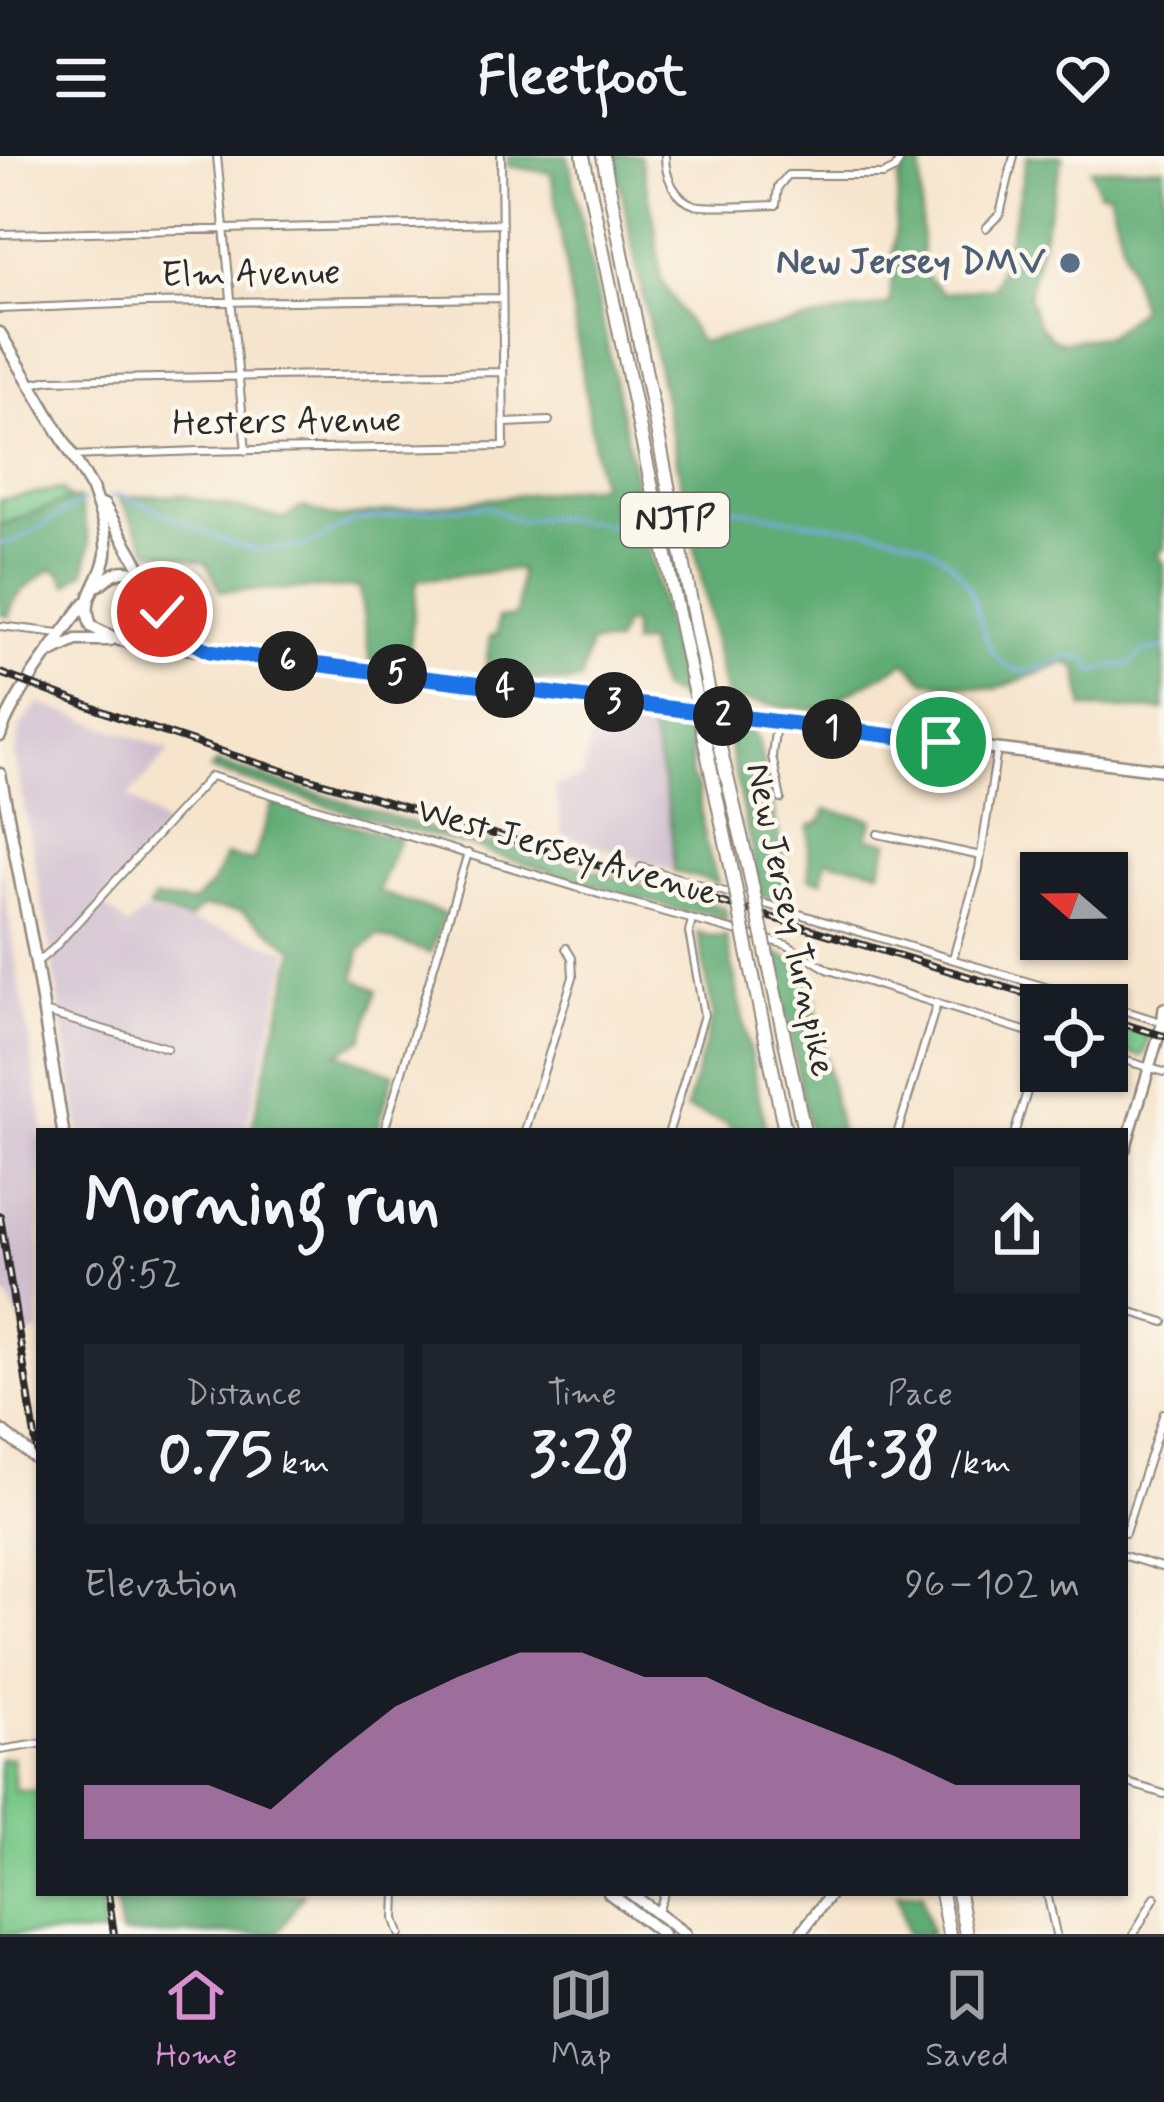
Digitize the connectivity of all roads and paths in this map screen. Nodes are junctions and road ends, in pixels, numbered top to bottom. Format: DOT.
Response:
graph roads {
  1 [pos="217,156"];
  2 [pos="501,156"];
  3 [pos="583,156"];
  4 [pos="603,156"];
  5 [pos="665,156"];
  6 [pos="902,156"];
  7 [pos="1014,156"];
  8 [pos="502,223"];
  9 [pos="986,228"];
  10 [pos="224,230"];
  11 [pos="0,234"];
  12 [pos="502,298"];
  13 [pos="232,304"];
  14 [pos="0,309"];
  15 [pos="0,333"];
  16 [pos="503,372"];
  17 [pos="239,377"];
  18 [pos="31,384"];
  19 [pos="549,421"];
  20 [pos="505,423"];
  21 [pos="246,451"];
  22 [pos="71,456"];
  23 [pos="92,488"];
  24 [pos="90,594"];
  25 [pos="155,594"];
  26 [pos="0,626"];
  27 [pos="62,633"];
  28 [pos="119,640"];
  29 [pos="135,644"];
  30 [pos="209,651"];
  31 [pos="47,656"];
  32 [pos="699,682"];
  33 [pos="3,722"];
  34 [pos="776,723"];
  35 [pos="710,734"];
  36 [pos="0,736"];
  37 [pos="997,750"];
  38 [pos="1164,770"];
  39 [pos="0,774"];
  40 [pos="781,799"];
  41 [pos="878,834"];
  42 [pos="469,853"];
  43 [pos="981,856"];
  44 [pos="641,867"];
  45 [pos="692,920"];
  46 [pos="566,948"];
  47 [pos="953,958"];
  48 [pos="36,963"];
  49 [pos="1038,984"];
  50 [pos="938,1003"];
  51 [pos="1164,1008"];
  52 [pos="1128,1011"];
  53 [pos="44,1012"];
  54 [pos="1162,1022"];
  55 [pos="1020,1029"];
  56 [pos="166,1048"];
  57 [pos="1128,1061"];
  58 [pos="1150,1067"];
  59 [pos="1164,1072"];
  60 [pos="1027,1092"];
  61 [pos="63,1128"];
  62 [pos="385,1128"];
  63 [pos="526,1128"];
  64 [pos="670,1128"];
  65 [pos="784,1128"];
  66 [pos="803,1128"];
  67 [pos="899,1128"];
  68 [pos="1016,1128"];
  69 [pos="1128,1139"];
  70 [pos="1128,1311"];
  71 [pos="1164,1322"];
  72 [pos="1164,1413"];
  73 [pos="0,1430"];
  74 [pos="36,1458"];
  75 [pos="1128,1524"];
  76 [pos="1128,1557"];
  77 [pos="1164,1568"];
  78 [pos="36,1744"];
  79 [pos="0,1750"];
  80 [pos="1128,1783"];
  81 [pos="1164,1794"];
  82 [pos="396,1896"];
  83 [pos="613,1896"];
  84 [pos="634,1896"];
  85 [pos="664,1896"];
  86 [pos="829,1896"];
  87 [pos="942,1896"];
  88 [pos="959,1896"];
  89 [pos="1048,1896"];
  90 [pos="1155,1897"];
  91 [pos="657,1914"];
  92 [pos="400,1934"];
  93 [pos="663,1934"];
  94 [pos="685,1934"];
  95 [pos="800,1934"];
  96 [pos="949,1934"];
  97 [pos="966,1934"];
  98 [pos="1056,1934"];
  99 [pos="1134,1934"];
  1 -- 10 [label="street"];
  2 -- 8 [label="street"];
  3 -- 32 [label="highway, New Jersey Turnpike / NJTP"];
  4 -- 32 [label="highway, New Jersey Turnpike / NJTP"];
  5 -- 6 [label="street"];
  7 -- 9 [label="street"];
  8 -- 10 [label="street"];
  8 -- 12 [label="street"];
  10 -- 11 [label="street"];
  10 -- 13 [label="street"];
  12 -- 13 [label="street, Elm Avenue"];
  12 -- 16 [label="street"];
  13 -- 14 [label="street, Elm Avenue"];
  13 -- 17 [label="street"];
  15 -- 18 [label="main road"];
  16 -- 17 [label="street"];
  16 -- 20 [label="street"];
  17 -- 18 [label="street"];
  17 -- 21 [label="street"];
  18 -- 22 [label="main road"];
  19 -- 20 [label="street"];
  20 -- 21 [label="street, Hesters Avenue"];
  21 -- 22 [label="street, Hesters Avenue"];
  22 -- 23 [label="main road"];
  23 -- 24 [label="main road"];
  23 -- 25 [label="main road"];
  24 -- 25 [label="main road"];
  24 -- 27 [label="main road"];
  24 -- 28 [label="main road"];
  25 -- 29 [label="main road"];
  25 -- 30 [label="main road"];
  26 -- 27 [label="street"];
  27 -- 31 [label="main road"];
  28 -- 29 [label="main road"];
  28 -- 31 [label="main road"];
  29 -- 30 [label="main road"];
  30 -- 34 [label="main road"];
  31 -- 33 [label="main road"];
  32 -- 35 [label="highway, New Jersey Turnpike / NJTP, bridge"];
  33 -- 36 [label="main road"];
  34 -- 37 [label="main road"];
  34 -- 40 [label="street"];
  35 -- 65 [label="highway, New Jersey Turnpike / NJTP, bridge"];
  35 -- 66 [label="highway, New Jersey Turnpike / NJTP, bridge"];
  37 -- 38 [label="main road"];
  37 -- 43 [label="street"];
  39 -- 48 [label="main road"];
  41 -- 43 [label="street"];
  42 -- 45 [label="street, West Jersey Avenue"];
  42 -- 48 [label="street, West Jersey Avenue"];
  42 -- 62 [label="street"];
  43 -- 47 [label="street"];
  44 -- 47 [label="street"];
  45 -- 50 [label="street, West Jersey Avenue"];
  45 -- 64 [label="street"];
  46 -- 63 [label="street"];
  47 -- 49 [label="street"];
  48 -- 53 [label="main road"];
  50 -- 55 [label="street, West Jersey Avenue"];
  50 -- 67 [label="street"];
  51 -- 54 [label="main road"];
  52 -- 54 [label="street"];
  53 -- 56 [label="street"];
  53 -- 61 [label="main road"];
  54 -- 58 [label="main road"];
  57 -- 58 [label="street"];
  58 -- 59 [label="street"];
  58 -- 69 [label="main road"];
  60 -- 68 [label="street"];
  70 -- 71 [label="street"];
  72 -- 75 [label="street"];
  73 -- 74 [label="main road"];
  76 -- 77 [label="street"];
  78 -- 79 [label="street"];
  80 -- 81 [label="street"];
  82 -- 92 [label="street"];
  83 -- 93 [label="main road"];
  84 -- 91 [label="main road"];
  85 -- 91 [label="street"];
  86 -- 95 [label="main road"];
  87 -- 96 [label="highway"];
  88 -- 97 [label="highway"];
  89 -- 98 [label="street"];
  90 -- 99 [label="street"];
  91 -- 94 [label="main road"];
}
